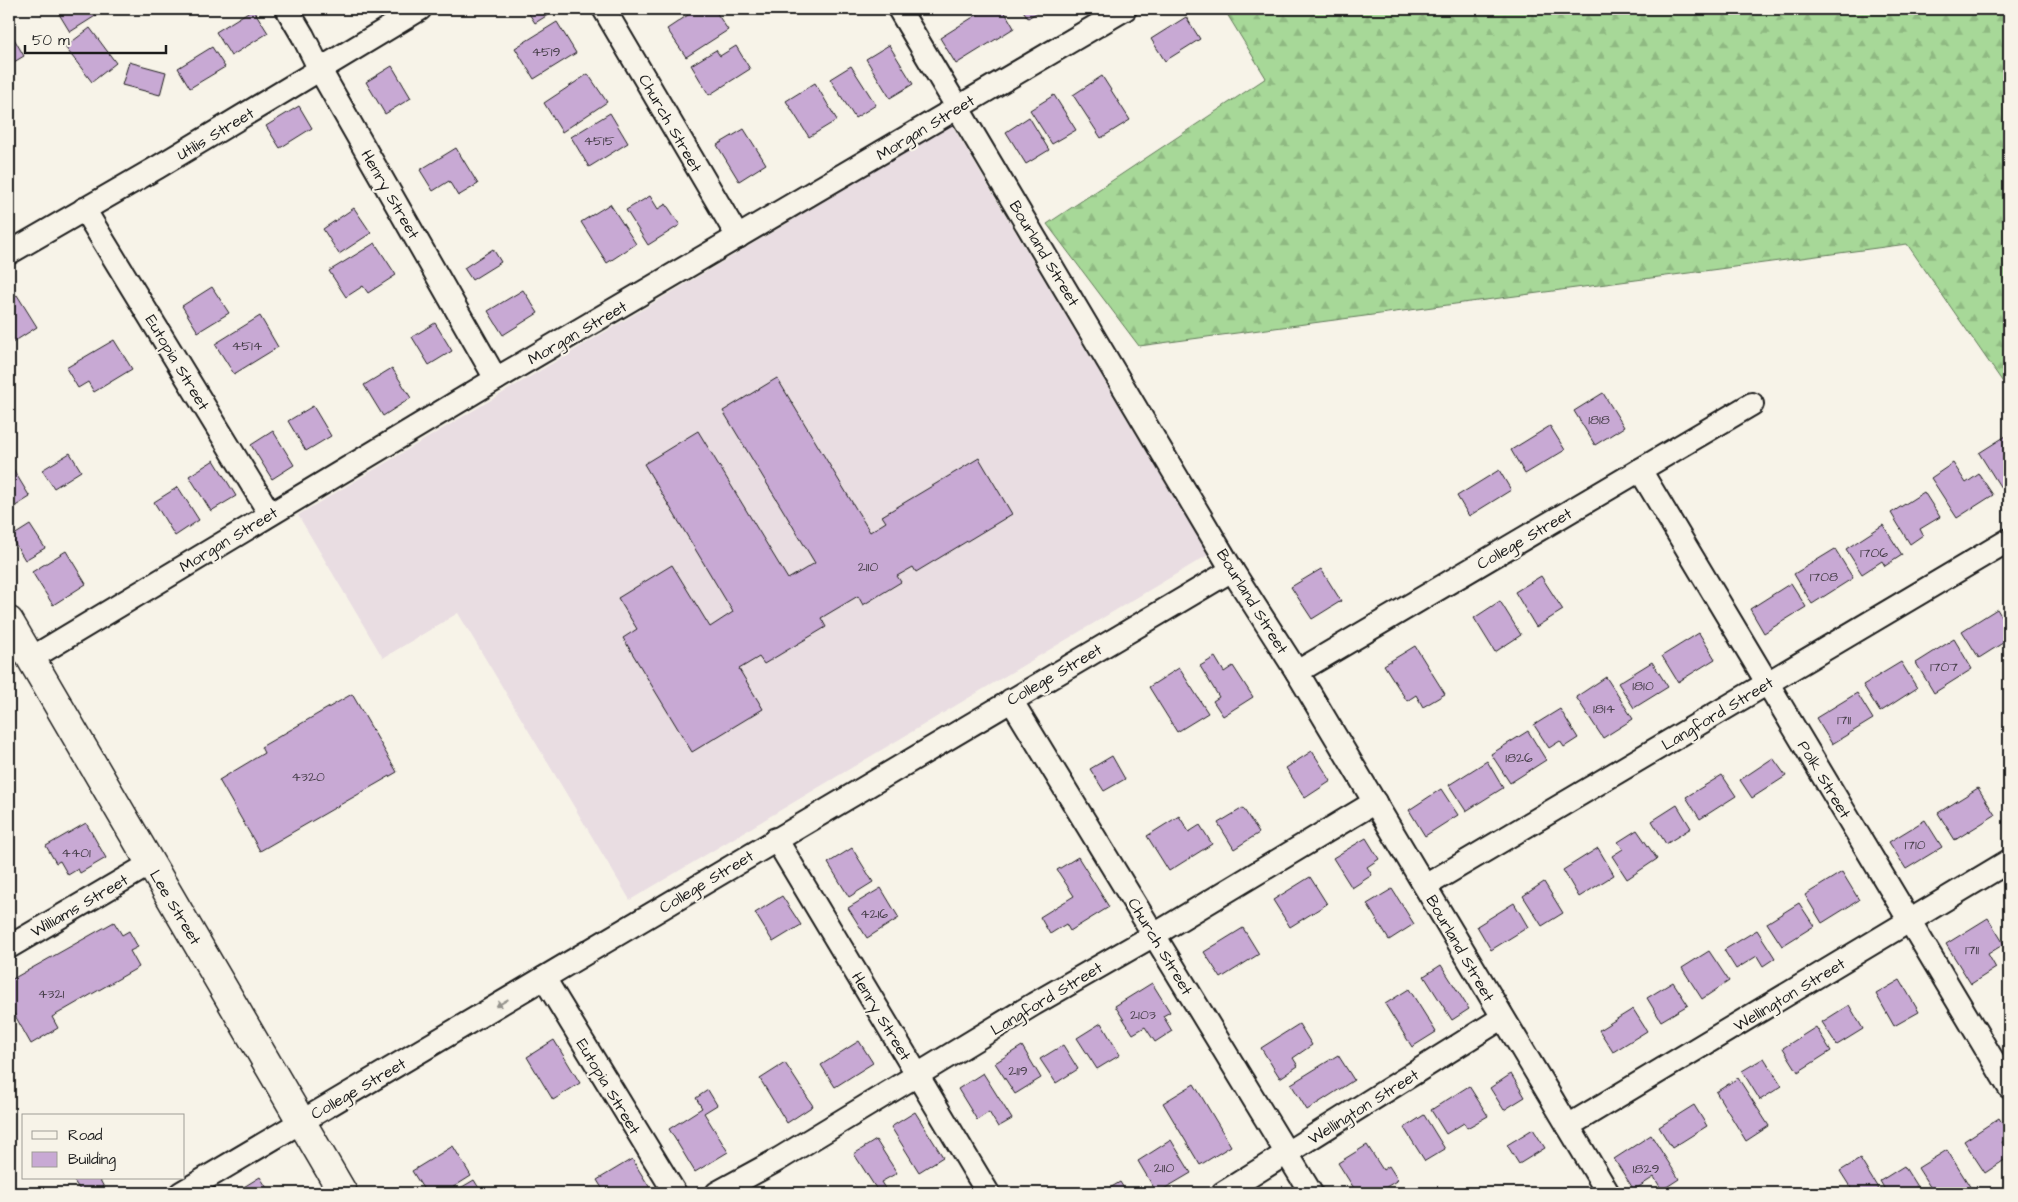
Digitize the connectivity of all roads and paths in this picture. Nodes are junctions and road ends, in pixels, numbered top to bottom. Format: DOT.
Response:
graph roads {
  1 [pos="287,9"];
  2 [pos="420,9"];
  3 [pos="604,9"];
  4 [pos="898,9"];
  5 [pos="1125,9"];
  6 [pos="320,70"];
  7 [pos="959,107"];
  8 [pos="84,209"];
  9 [pos="738,237"];
  10 [pos="9,253"];
  11 [pos="496,379"];
  12 [pos="1752,404"];
  13 [pos="1640,470"];
  14 [pos="270,514"];
  15 [pos="2009,540"];
  16 [pos="1232,570"];
  17 [pos="9,621"];
  18 [pos="30,659"];
  19 [pos="1297,672"];
  20 [pos="1768,684"];
  21 [pos="1011,700"];
  22 [pos="1375,802"];
  23 [pos="776,839"];
  24 [pos="2009,861"];
  25 [pos="150,864"];
  26 [pos="1425,886"];
  27 [pos="1910,921"];
  28 [pos="1154,935"];
  29 [pos="9,947"];
  30 [pos="544,978"];
  31 [pos="1502,1018"];
  32 [pos="917,1075"];
  33 [pos="2009,1087"];
  34 [pos="301,1121"];
  35 [pos="1568,1126"];
  36 [pos="1287,1154"];
  37 [pos="181,1193"];
  38 [pos="343,1193"];
  39 [pos="674,1193"];
  40 [pos="717,1193"];
  41 [pos="988,1193"];
  42 [pos="1224,1193"];
  43 [pos="1311,1193"];
  44 [pos="1608,1193"];
  1 -- 6 [label="street, Henry Street"];
  2 -- 6 [label="street, Utilis Street"];
  3 -- 9 [label="street, Church Street"];
  4 -- 7 [label="street, Bourland Street"];
  5 -- 7 [label="street, Morgan Street"];
  6 -- 8 [label="street, Utilis Street"];
  6 -- 11 [label="street, Henry Street"];
  7 -- 9 [label="street, Morgan Street"];
  7 -- 16 [label="street, Bourland Street"];
  8 -- 10 [label="street, Utilis Street"];
  8 -- 14 [label="street, Eutopia Street"];
  9 -- 11 [label="street, Morgan Street"];
  11 -- 14 [label="street, Morgan Street"];
  12 -- 13 [label="street, College Street"];
  13 -- 19 [label="street, College Street"];
  13 -- 20 [label="street, Polk Street"];
  14 -- 18 [label="street, Morgan Street"];
  15 -- 20 [label="street, Langford Street"];
  16 -- 19 [label="street, Bourland Street"];
  16 -- 21 [label="street, College Street"];
  17 -- 18 [label="main road, Lee Street"];
  18 -- 25 [label="main road, Lee Street"];
  19 -- 22 [label="street, Bourland Street"];
  20 -- 26 [label="street, Langford Street"];
  20 -- 27 [label="street, Polk Street"];
  21 -- 23 [label="street, College Street"];
  21 -- 28 [label="street, Church Street"];
  22 -- 26 [label="street, Bourland Street"];
  22 -- 28 [label="street, Langford Street"];
  23 -- 30 [label="street, College Street"];
  23 -- 32 [label="street, Henry Street"];
  24 -- 27 [label="street, Wellington Street"];
  25 -- 29 [label="street, Williams Street"];
  25 -- 34 [label="main road, Lee Street"];
  26 -- 31 [label="street, Bourland Street"];
  27 -- 33 [label="street, Polk Street"];
  27 -- 35 [label="street, Wellington Street"];
  28 -- 32 [label="street, Langford Street"];
  28 -- 36 [label="street, Church Street"];
  30 -- 34 [label="street, College Street, one-way"];
  30 -- 39 [label="street, Eutopia Street"];
  31 -- 35 [label="street, Bourland Street"];
  31 -- 36 [label="street, Wellington Street"];
  32 -- 40 [label="street, Langford Street"];
  32 -- 41 [label="street, Henry Street"];
  34 -- 37 [label="street, College Street"];
  34 -- 38 [label="main road, Lee Street"];
  35 -- 44 [label="street, Bourland Street"];
  36 -- 42 [label="street, Wellington Street"];
  36 -- 43 [label="street, Church Street"];
}
